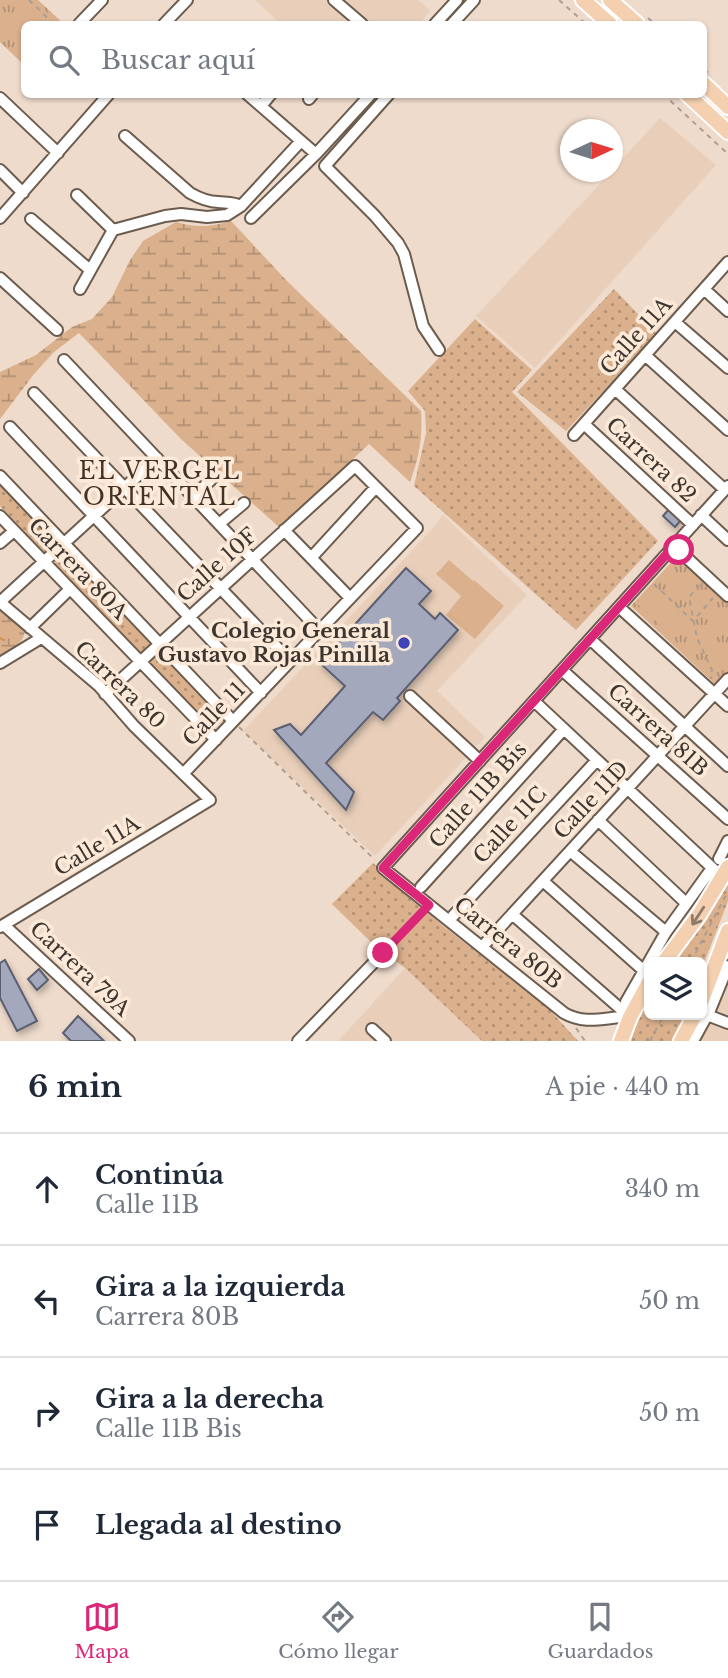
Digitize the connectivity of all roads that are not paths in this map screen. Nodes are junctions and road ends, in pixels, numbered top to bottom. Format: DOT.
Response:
graph roads {
  1 [pos="102,0"];
  2 [pos="187,0"];
  3 [pos="334,0"];
  4 [pos="457,0"];
  5 [pos="474,0"];
  6 [pos="583,0"];
  7 [pos="610,0"];
  8 [pos="82,21"];
  9 [pos="168,21"];
  10 [pos="358,21"];
  11 [pos="438,21"];
  12 [pos="455,21"];
  13 [pos="607,21"];
  14 [pos="634,21"];
  15 [pos="707,88"];
  16 [pos="0,98"];
  17 [pos="105,98"];
  18 [pos="252,98"];
  19 [pos="268,98"];
  20 [pos="367,98"];
  21 [pos="385,98"];
  22 [pos="691,98"];
  23 [pos="261,106"];
  24 [pos="728,107"];
  25 [pos="728,132"];
  26 [pos="125,136"];
  27 [pos="301,141"];
  28 [pos="58,153"];
  29 [pos="316,154"];
  30 [pos="0,170"];
  31 [pos="23,193"];
  32 [pos="77,195"];
  33 [pos="241,206"];
  34 [pos="0,218"];
  35 [pos="251,218"];
  36 [pos="30,219"];
  37 [pos="113,230"];
  38 [pos="728,262"];
  39 [pos="90,270"];
  40 [pos="0,278"];
  41 [pos="80,289"];
  42 [pos="704,289"];
  43 [pos="728,311"];
  44 [pos="675,322"];
  45 [pos="57,330"];
  46 [pos="439,350"];
  47 [pos="645,355"];
  48 [pos="64,360"];
  49 [pos="728,368"];
  50 [pos="615,389"];
  51 [pos="34,393"];
  52 [pos="584,424"];
  53 [pos="10,427"];
  54 [pos="728,430"];
  55 [pos="574,435"];
  56 [pos="157,458"];
  57 [pos="0,476"];
  58 [pos="214,477"];
  59 [pos="376,487"];
  60 [pos="125,488"];
  61 [pos="726,488"];
  62 [pos="193,497"];
  63 [pos="244,503"];
  64 [pos="701,515"];
  65 [pos="0,516"];
  66 [pos="94,516"];
  67 [pos="219,524"];
  68 [pos="693,525"];
  69 [pos="284,530"];
  70 [pos="14,531"];
  71 [pos="728,540"];
  72 [pos="0,543"];
  73 [pos="64,544"];
  74 [pos="674,546"];
  75 [pos="311,558"];
  76 [pos="252,559"];
  77 [pos="44,562"];
  78 [pos="221,588"];
  79 [pos="70,589"];
  80 [pos="723,594"];
  81 [pos="351,598"];
  82 [pos="0,602"];
  83 [pos="619,607"];
  84 [pos="189,617"];
  85 [pos="30,628"];
  86 [pos="320,631"];
  87 [pos="41,638"];
  88 [pos="590,639"];
  89 [pos="160,644"];
  90 [pos="290,661"];
  91 [pos="140,662"];
  92 [pos="0,663"];
  93 [pos="562,670"];
  94 [pos="728,679"];
  95 [pos="712,688"];
  96 [pos="261,692"];
  97 [pos="105,694"];
  98 [pos="410,696"];
  99 [pos="534,701"];
  100 [pos="728,706"];
  101 [pos="233,722"];
  102 [pos="685,726"];
  103 [pos="564,729"];
  104 [pos="215,740"];
  105 [pos="657,755"];
  106 [pos="597,760"];
  107 [pos="480,761"];
  108 [pos="728,766"];
  109 [pos="183,774"];
  110 [pos="627,789"];
  111 [pos="210,800"];
  112 [pos="728,819"];
  113 [pos="598,820"];
  114 [pos="728,841"];
  115 [pos="570,850"];
  116 [pos="722,872"];
  117 [pos="543,881"];
  118 [pos="421,887"];
  119 [pos="686,903"];
  120 [pos="512,914"];
  121 [pos="453,916"];
  122 [pos="1,927"];
  123 [pos="728,931"];
  124 [pos="666,932"];
  125 [pos="482,947"];
  126 [pos="383,953"];
  127 [pos="655,957"];
  128 [pos="669,957"];
  129 [pos="728,966"];
  130 [pos="644,974"];
  131 [pos="644,979"];
  132 [pos="644,981"];
  133 [pos="707,982"];
  134 [pos="707,1004"];
  135 [pos="623,1010"];
  136 [pos="707,1017"];
  137 [pos="697,1020"];
  138 [pos="699,1020"];
  139 [pos="728,1023"];
  140 [pos="372,1029"];
  141 [pos="129,1041"];
  142 [pos="298,1041"];
  143 [pos="385,1041"];
  144 [pos="621,1041"];
  145 [pos="681,1041"];
  146 [pos="693,1041"];
  1 -- 8 [label="street"];
  2 -- 9 [label="street"];
  3 -- 10 [label="street"];
  4 -- 11 [label="street"];
  5 -- 12 [label="street"];
  6 -- 13 [label="main road"];
  7 -- 14 [label="main road"];
  15 -- 24 [label="main road"];
  16 -- 28 [label="street"];
  17 -- 28 [label="street"];
  18 -- 23 [label="street"];
  19 -- 23 [label="street"];
  20 -- 29 [label="street"];
  21 -- 46 [label="street"];
  22 -- 25 [label="main road"];
  23 -- 27 [label="street"];
  26 -- 33 [label="street"];
  27 -- 29 [label="street"];
  27 -- 33 [label="street"];
  28 -- 31 [label="street"];
  29 -- 35 [label="street"];
  30 -- 31 [label="street"];
  31 -- 34 [label="street"];
  32 -- 37 [label="street"];
  33 -- 37 [label="street"];
  36 -- 39 [label="street"];
  37 -- 39 [label="street"];
  38 -- 42 [label="street, Calle 11A"];
  39 -- 41 [label="street"];
  40 -- 45 [label="street"];
  42 -- 43 [label="street"];
  42 -- 44 [label="street, Calle 11A"];
  44 -- 47 [label="street, Calle 11A"];
  44 -- 49 [label="street"];
  47 -- 50 [label="street, Calle 11A"];
  47 -- 54 [label="street"];
  48 -- 56 [label="street"];
  50 -- 52 [label="street, Calle 11A"];
  50 -- 61 [label="street"];
  51 -- 60 [label="street"];
  52 -- 55 [label="street, Calle 11A"];
  52 -- 68 [label="street, Carrera 82"];
  53 -- 66 [label="street"];
  56 -- 60 [label="street"];
  56 -- 62 [label="street"];
  57 -- 73 [label="street"];
  58 -- 62 [label="street"];
  59 -- 69 [label="street, Calle 10F"];
  59 -- 75 [label="street"];
  59 -- 81 [label="street, Calle 11"];
  60 -- 66 [label="street"];
  60 -- 78 [label="street"];
  61 -- 64 [label="street"];
  62 -- 67 [label="street"];
  63 -- 67 [label="street"];
  64 -- 68 [label="street"];
  64 -- 71 [label="street, Carrera 82"];
  65 -- 70 [label="street, Carrera 80A"];
  66 -- 73 [label="street"];
  66 -- 84 [label="street"];
  67 -- 76 [label="street"];
  68 -- 74 [label="street"];
  69 -- 75 [label="street"];
  69 -- 76 [label="street, Calle 10F"];
  70 -- 72 [label="street"];
  70 -- 77 [label="street, Carrera 80A"];
  73 -- 77 [label="street"];
  73 -- 89 [label="street"];
  74 -- 80 [label="street"];
  74 -- 83 [label="street"];
  75 -- 81 [label="street"];
  76 -- 78 [label="street, Calle 10F"];
  76 -- 86 [label="street"];
  77 -- 79 [label="street, Carrera 80A"];
  77 -- 82 [label="street"];
  78 -- 84 [label="street, Calle 10F"];
  78 -- 90 [label="street"];
  79 -- 85 [label="street"];
  79 -- 91 [label="street, Carrera 80A"];
  81 -- 86 [label="street, Calle 11"];
  82 -- 85 [label="street, Carrera 80"];
  83 -- 88 [label="street"];
  83 -- 95 [label="street"];
  84 -- 89 [label="street, Calle 10F"];
  84 -- 96 [label="street"];
  85 -- 87 [label="street, Carrera 80"];
  86 -- 90 [label="street, Calle 11"];
  87 -- 92 [label="street"];
  87 -- 97 [label="street, Carrera 80"];
  88 -- 93 [label="street"];
  88 -- 102 [label="street"];
  89 -- 91 [label="street, Calle 10F"];
  89 -- 101 [label="street"];
  90 -- 96 [label="street, Calle 11"];
  91 -- 97 [label="street, Calle 10F"];
  91 -- 104 [label="street, Carrera 80A"];
  93 -- 99 [label="street"];
  93 -- 105 [label="street, Carrera 81B"];
  94 -- 95 [label="street, Calle 11D"];
  95 -- 100 [label="street"];
  95 -- 102 [label="street, Calle 11D"];
  96 -- 101 [label="street, Calle 11"];
  97 -- 109 [label="street, Carrera 80"];
  98 -- 107 [label="street"];
  99 -- 103 [label="street"];
  99 -- 107 [label="street"];
  101 -- 104 [label="street, Calle 11"];
  102 -- 105 [label="street, Calle 11D"];
  102 -- 108 [label="street"];
  103 -- 106 [label="street"];
  103 -- 118 [label="street, Calle 11B Bis"];
  104 -- 109 [label="street, Calle 11"];
  105 -- 110 [label="street, Calle 11D"];
  105 -- 112 [label="street, Carrera 81B"];
  106 -- 110 [label="street"];
  106 -- 121 [label="street, Calle 11C"];
  107 -- 125 [label="street, Carrera 80B"];
  109 -- 111 [label="street, Carrera 80"];
  110 -- 113 [label="street, Calle 11D"];
  110 -- 116 [label="street"];
  111 -- 122 [label="street, Calle 11A"];
  113 -- 115 [label="street, Calle 11D"];
  113 -- 119 [label="street"];
  114 -- 116 [label="street"];
  115 -- 117 [label="street, Calle 11D"];
  115 -- 124 [label="street"];
  116 -- 119 [label="street"];
  116 -- 128 [label="main road, one-way"];
  117 -- 120 [label="street, Calle 11D"];
  117 -- 130 [label="street"];
  119 -- 124 [label="street"];
  120 -- 125 [label="street, Calle 11D"];
  120 -- 135 [label="street"];
  122 -- 141 [label="street, Carrera 79A"];
  123 -- 133 [label="main road"];
  124 -- 127 [label="street"];
  125 -- 135 [label="street, Carrera 80B"];
  126 -- 142 [label="street"];
  129 -- 134 [label="street"];
  131 -- 135 [label="street"];
  132 -- 144 [label="main road"];
  136 -- 139 [label="street"];
  137 -- 145 [label="main road"];
  138 -- 146 [label="street"];
  140 -- 143 [label="street"];
}
